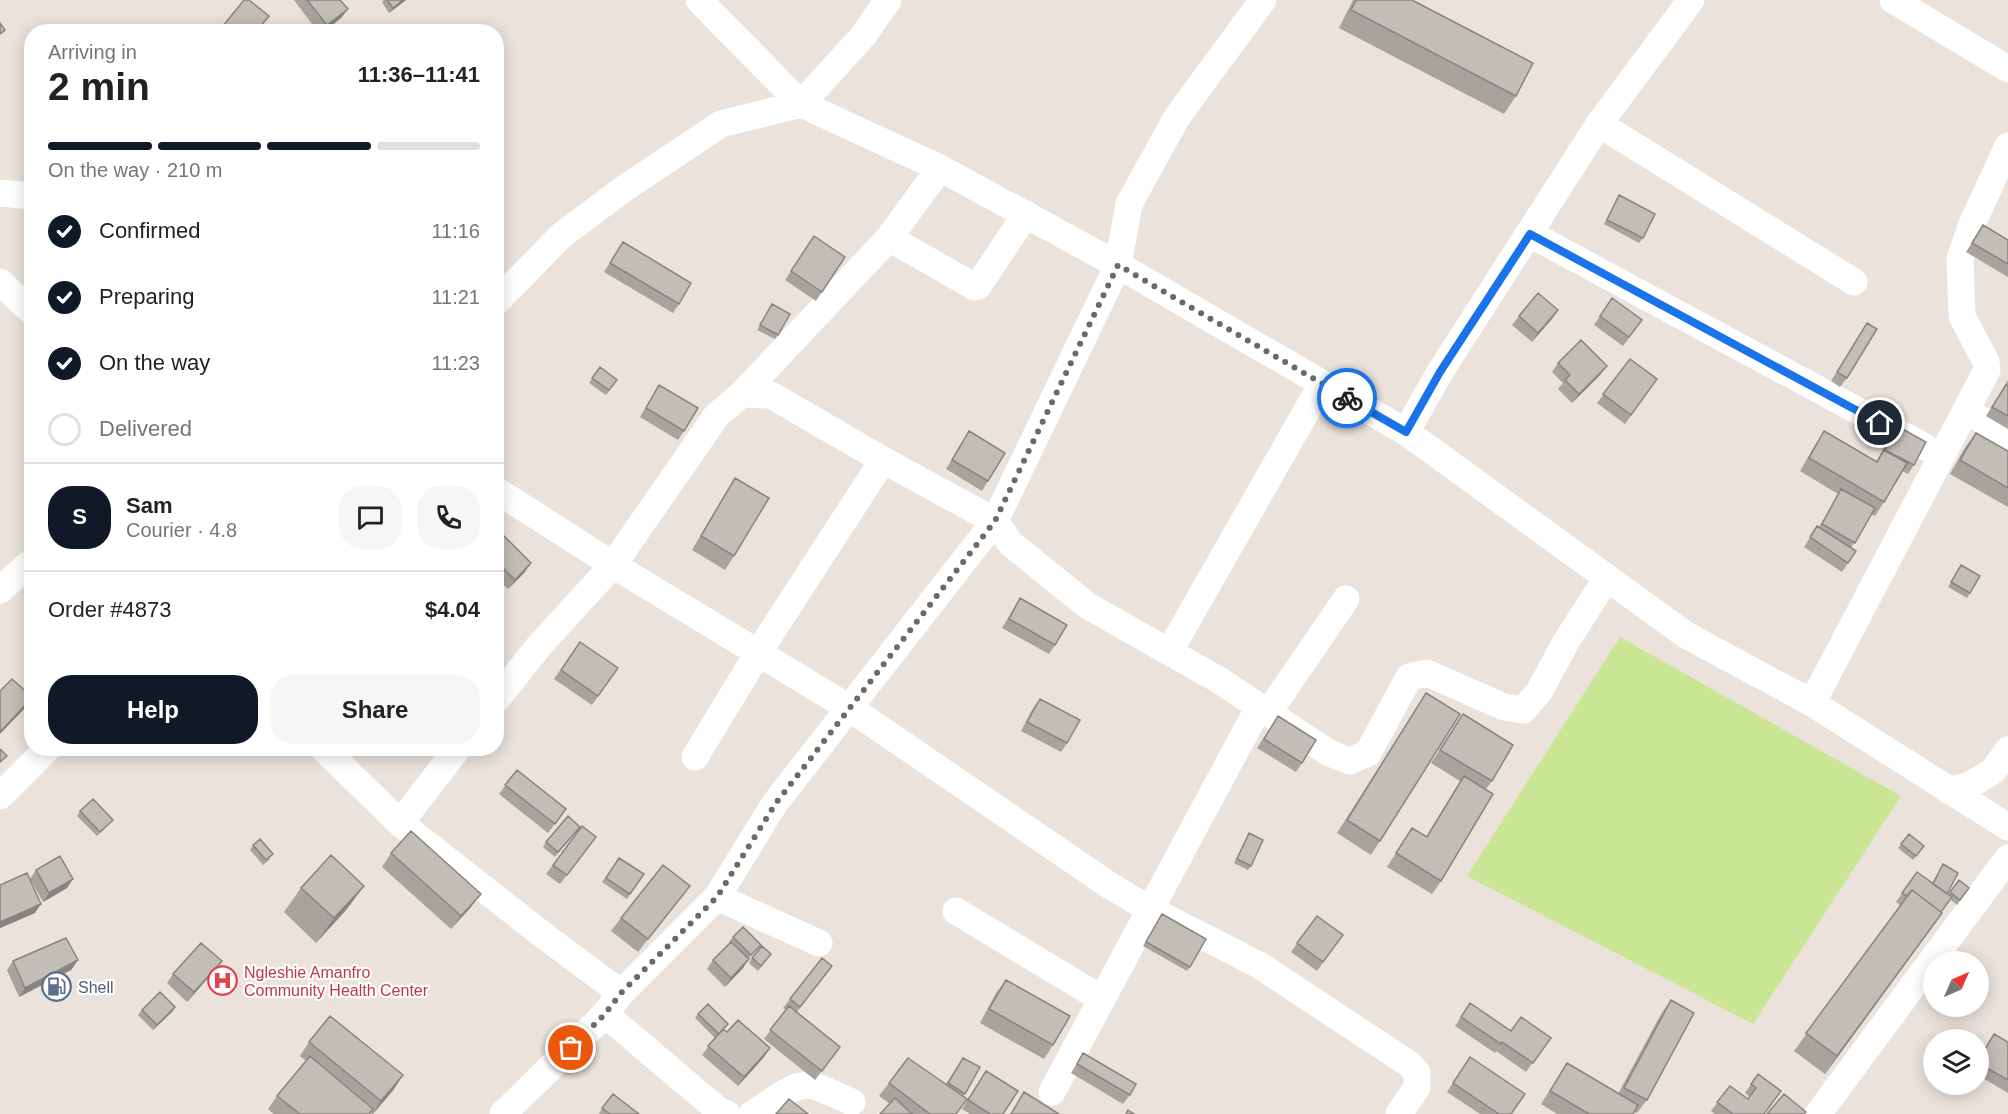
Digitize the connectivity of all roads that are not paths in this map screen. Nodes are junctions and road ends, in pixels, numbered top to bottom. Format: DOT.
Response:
graph roads {
  1 [pos="699,0"];
  2 [pos="888,0"];
  3 [pos="1263,0"];
  4 [pos="1691,0"];
  5 [pos="1893,0"];
  6 [pos="2008,69"];
  7 [pos="801,104"];
  8 [pos="1599,124"];
  9 [pos="2008,146"];
  10 [pos="940,168"];
  11 [pos="1026,214"];
  12 [pos="1530,234"];
  13 [pos="888,238"];
  14 [pos="1118,265"];
  15 [pos="0,282"];
  16 [pos="1854,282"];
  17 [pos="504,294"];
  18 [pos="24,304"];
  19 [pos="1322,384"];
  20 [pos="742,394"];
  21 [pos="1966,411"];
  22 [pos="1406,432"];
  23 [pos="2008,436"];
  24 [pos="1941,456"];
  25 [pos="883,460"];
  26 [pos="504,495"];
  27 [pos="995,521"];
  28 [pos="613,565"];
  29 [pos="24,568"];
  30 [pos="1607,578"];
  31 [pos="0,590"];
  32 [pos="1346,599"];
  33 [pos="1169,652"];
  34 [pos="758,653"];
  35 [pos="504,690"];
  36 [pos="1812,704"];
  37 [pos="851,709"];
  38 [pos="1263,710"];
  39 [pos="2008,750"];
  40 [pos="40,756"];
  41 [pos="331,756"];
  42 [pos="452,756"];
  43 [pos="695,757"];
  44 [pos="1949,791"];
  45 [pos="0,796"];
  46 [pos="400,823"];
  47 [pos="2008,827"];
  48 [pos="2008,858"];
  49 [pos="717,897"];
  50 [pos="1149,909"];
  51 [pos="956,910"];
  52 [pos="819,943"];
  53 [pos="621,993"];
  54 [pos="1102,999"];
  55 [pos="605,1014"];
  56 [pos="1052,1092"];
  57 [pos="852,1102"];
  58 [pos="503,1114"];
  59 [pos="727,1114"];
  60 [pos="752,1114"];
  61 [pos="1400,1114"];
  62 [pos="1818,1114"];
  1 -- 7 [label="street"];
  2 -- 7 [label="street"];
  3 -- 14 [label="street"];
  4 -- 8 [label="street"];
  5 -- 6 [label="street"];
  7 -- 10 [label="street"];
  7 -- 17 [label="street"];
  8 -- 12 [label="street"];
  8 -- 16 [label="street"];
  9 -- 21 [label="street"];
  10 -- 11 [label="street"];
  10 -- 13 [label="street"];
  11 -- 13 [label="street"];
  11 -- 14 [label="street"];
  12 -- 22 [label="street"];
  12 -- 24 [label="street"];
  13 -- 20 [label="street"];
  14 -- 19 [label="street"];
  14 -- 27 [label="street"];
  15 -- 18 [label="street"];
  19 -- 22 [label="street"];
  19 -- 33 [label="street"];
  20 -- 25 [label="street"];
  20 -- 28 [label="street"];
  21 -- 23 [label="street"];
  21 -- 24 [label="street"];
  22 -- 30 [label="street"];
  24 -- 36 [label="street"];
  25 -- 27 [label="street"];
  25 -- 34 [label="street"];
  26 -- 28 [label="street"];
  27 -- 33 [label="street"];
  27 -- 37 [label="street"];
  28 -- 34 [label="street"];
  28 -- 35 [label="street"];
  29 -- 31 [label="street"];
  30 -- 36 [label="street"];
  30 -- 38 [label="street"];
  32 -- 38 [label="street"];
  33 -- 38 [label="street"];
  34 -- 37 [label="street"];
  34 -- 43 [label="street"];
  36 -- 44 [label="street"];
  37 -- 49 [label="street"];
  37 -- 50 [label="street"];
  38 -- 50 [label="street"];
  39 -- 44 [label="street"];
  40 -- 45 [label="street"];
  41 -- 46 [label="street"];
  42 -- 46 [label="street"];
  44 -- 47 [label="street"];
  46 -- 53 [label="street"];
  48 -- 62 [label="street"];
  49 -- 52 [label="street"];
  49 -- 53 [label="street"];
  50 -- 54 [label="street"];
  50 -- 61 [label="street"];
  51 -- 54 [label="street"];
  53 -- 55 [label="street"];
  54 -- 56 [label="street"];
  55 -- 58 [label="street"];
  55 -- 59 [label="street"];
  57 -- 60 [label="street"];
}
